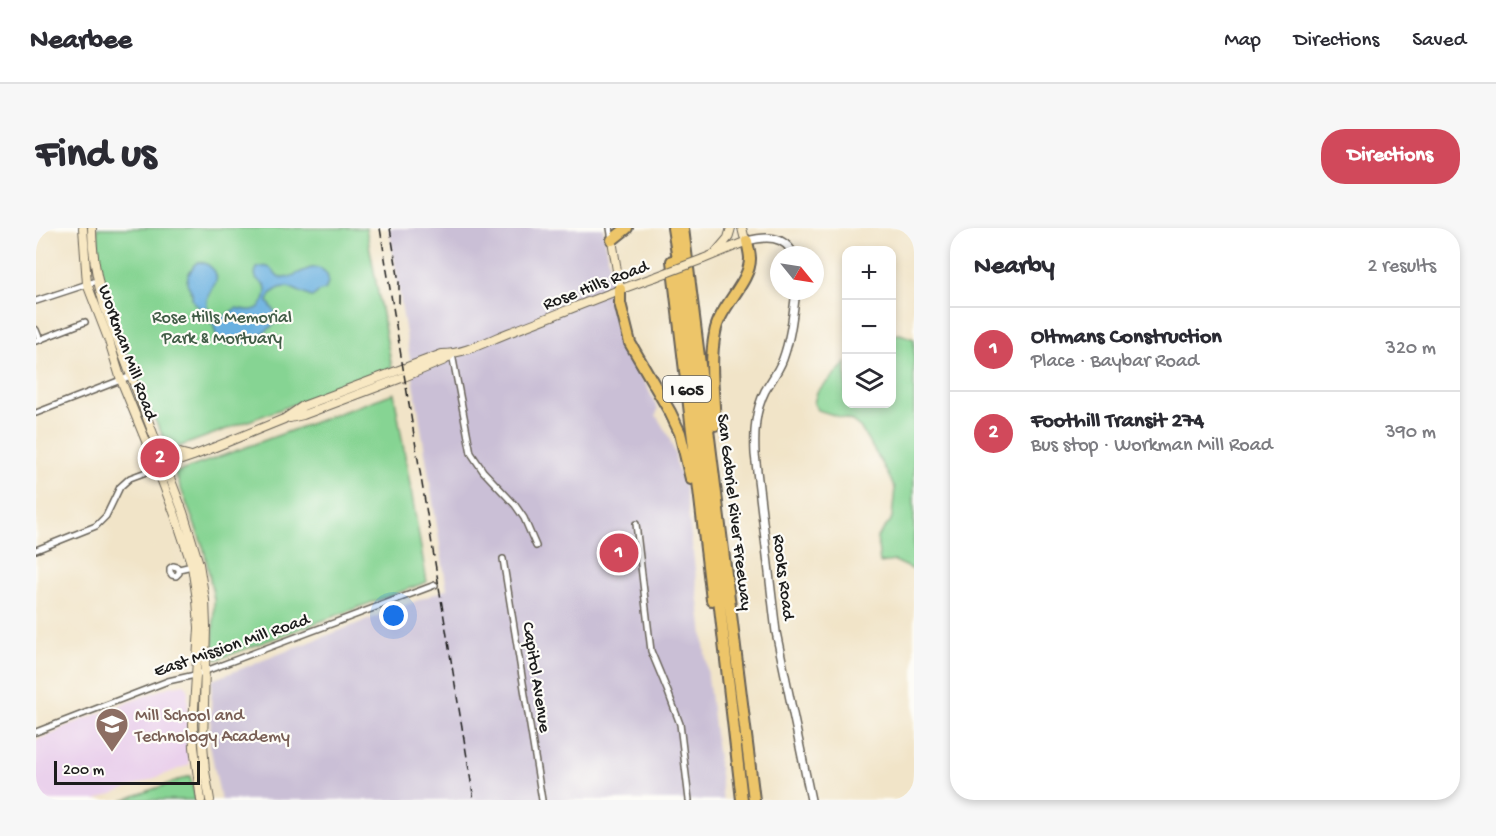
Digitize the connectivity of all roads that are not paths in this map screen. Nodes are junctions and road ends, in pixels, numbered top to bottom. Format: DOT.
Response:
graph roads {
  1 [pos="83,228"];
  2 [pos="92,228"];
  3 [pos="610,228"];
  4 [pos="627,228"];
  5 [pos="668,228"];
  6 [pos="673,228"];
  7 [pos="683,228"];
  8 [pos="731,228"];
  9 [pos="744,228"];
  10 [pos="612,240"];
  11 [pos="747,241"];
  12 [pos="786,246"];
  13 [pos="712,255"];
  14 [pos="97,281"];
  15 [pos="87,284"];
  16 [pos="620,289"];
  17 [pos="795,300"];
  18 [pos="36,302"];
  19 [pos="85,322"];
  20 [pos="36,330"];
  21 [pos="38,340"];
  22 [pos="452,354"];
  23 [pos="131,376"];
  24 [pos="121,380"];
  25 [pos="706,407"];
  26 [pos="36,413"];
  27 [pos="155,440"];
  28 [pos="193,456"];
  29 [pos="161,467"];
  30 [pos="716,492"];
  31 [pos="636,524"];
  32 [pos="536,546"];
  33 [pos="36,550"];
  34 [pos="706,550"];
  35 [pos="503,559"];
  36 [pos="188,567"];
  37 [pos="435,585"];
  38 [pos="204,672"];
  39 [pos="195,675"];
  40 [pos="36,732"];
  41 [pos="196,770"];
  42 [pos="201,800"];
  43 [pos="208,800"];
  44 [pos="542,800"];
  45 [pos="689,800"];
  46 [pos="735,800"];
  47 [pos="742,800"];
  48 [pos="748,800"];
  49 [pos="754,800"];
  50 [pos="811,800"];
  1 -- 15 [label="main road, Workman Mill Road"];
  2 -- 14 [label="main road, Workman Mill Road"];
  3 -- 10 [label="street"];
  4 -- 10 [label="highway"];
  5 -- 34 [label="highway, San Gabriel River Freeway / I 605"];
  6 -- 47 [label="highway"];
  7 -- 25 [label="highway, San Gabriel River Freeway / I 605"];
  8 -- 13 [label="main road"];
  9 -- 11 [label="main road"];
  10 -- 16 [label="main road"];
  11 -- 12 [label="street"];
  11 -- 13 [label="main road, Rose Hills Road"];
  11 -- 30 [label="highway"];
  13 -- 16 [label="main road, Rose Hills Road, bridge"];
  14 -- 15 [label="street"];
  14 -- 23 [label="main road, Workman Mill Road"];
  15 -- 18 [label="street"];
  15 -- 24 [label="main road, Workman Mill Road"];
  16 -- 22 [label="main road, Rose Hills Road"];
  16 -- 34 [label="highway"];
  17 -- 50 [label="street, Rooks Road"];
  19 -- 21 [label="street"];
  20 -- 21 [label="street"];
  22 -- 28 [label="main road, Rose Hills Road"];
  22 -- 32 [label="street"];
  23 -- 24 [label="street"];
  23 -- 27 [label="main road, Workman Mill Road"];
  24 -- 26 [label="street"];
  24 -- 29 [label="main road, Workman Mill Road"];
  25 -- 30 [label="highway, San Gabriel River Freeway / I 605"];
  25 -- 48 [label="highway"];
  27 -- 28 [label="main road"];
  27 -- 29 [label="main road, Workman Mill Road"];
  28 -- 29 [label="main road, Rose Hills Road"];
  29 -- 33 [label="street"];
  29 -- 36 [label="main road, Workman Mill Road"];
  29 -- 36 [label="main road, Workman Mill Road"];
  30 -- 49 [label="highway, San Gabriel River Freeway / I 605"];
  31 -- 45 [label="street"];
  34 -- 46 [label="highway, San Gabriel River Freeway / I 605"];
  35 -- 44 [label="street, Capitol Avenue"];
  36 -- 38 [label="main road, Workman Mill Road"];
  36 -- 39 [label="main road, Workman Mill Road"];
  37 -- 38 [label="street, East Mission Mill Road"];
  38 -- 39 [label="street, East Mission Mill Road"];
  38 -- 43 [label="main road, Workman Mill Road"];
  39 -- 40 [label="street, East Mission Mill Road"];
  39 -- 41 [label="main road, Workman Mill Road"];
  41 -- 42 [label="main road, Workman Mill Road"];
  41 -- 43 [label="main road"];
}
